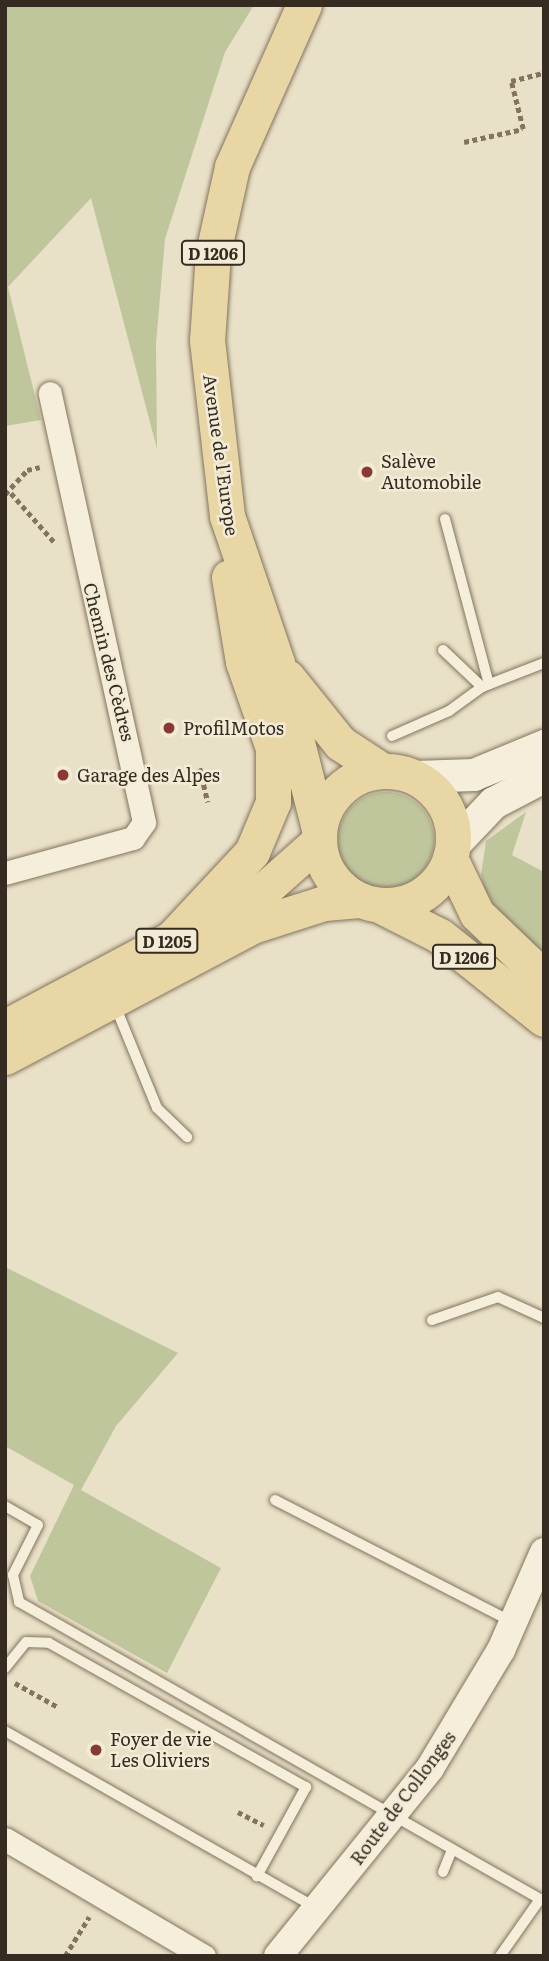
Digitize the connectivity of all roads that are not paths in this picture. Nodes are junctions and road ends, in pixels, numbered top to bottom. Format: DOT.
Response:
graph roads {
  1 [pos="304,5"];
  2 [pos="50,393"];
  3 [pos="221,476"];
  4 [pos="445,519"];
  5 [pos="443,650"];
  6 [pos="277,663"];
  7 [pos="544,663"];
  8 [pos="488,684"];
  9 [pos="392,736"];
  10 [pos="544,746"];
  11 [pos="399,774"];
  12 [pos="544,777"];
  13 [pos="319,835"];
  14 [pos="452,852"];
  15 [pos="6,870"];
  16 [pos="369,903"];
  17 [pos="171,939"];
  18 [pos="544,978"];
  19 [pos="113,1000"];
  20 [pos="544,1019"];
  21 [pos="5,1027"];
  22 [pos="5,1057"];
  23 [pos="187,1137"];
  24 [pos="544,1318"];
  25 [pos="432,1320"];
  26 [pos="275,1500"];
  27 [pos="5,1506"];
  28 [pos="544,1552"];
  29 [pos="515,1623"];
  30 [pos="5,1668"];
  31 [pos="5,1731"];
  32 [pos="393,1816"];
  33 [pos="5,1839"];
  34 [pos="452,1850"];
  35 [pos="443,1872"];
  36 [pos="257,1876"];
  37 [pos="316,1908"];
  38 [pos="204,1956"];
  39 [pos="278,1956"];
  40 [pos="500,1956"];
  1 -- 3 [label="main road, Avenue de l'Europe / D 1206"];
  2 -- 15 [label="street, Chemin des Cèdres"];
  3 -- 6 [label="main road, Avenue de l'Europe / D 1206"];
  3 -- 17 [label="main road"];
  4 -- 8 [label="lane"];
  5 -- 8 [label="lane"];
  6 -- 11 [label="main road, Avenue de l'Europe / D 1206"];
  6 -- 13 [label="main road, Avenue de l'Europe / D 1206"];
  7 -- 8 [label="lane"];
  8 -- 9 [label="lane"];
  10 -- 11 [label="main road"];
  11 -- 13 [label="main road"];
  11 -- 14 [label="main road"];
  12 -- 14 [label="main road"];
  13 -- 16 [label="main road"];
  13 -- 17 [label="main road, D 1205"];
  14 -- 16 [label="main road"];
  14 -- 18 [label="main road, D 1206"];
  16 -- 19 [label="main road, D 1205"];
  16 -- 20 [label="main road, D 1206"];
  17 -- 21 [label="main road, D 1205"];
  19 -- 22 [label="main road, D 1205"];
  19 -- 23 [label="lane"];
  24 -- 25 [label="lane"];
  26 -- 29 [label="lane"];
  27 -- 32 [label="lane"];
  28 -- 29 [label="street, Route de Collonges"];
  29 -- 32 [label="street, Route de Collonges"];
  30 -- 36 [label="lane"];
  31 -- 36 [label="lane"];
  32 -- 34 [label="lane"];
  32 -- 37 [label="street, Route de Collonges"];
  33 -- 38 [label="street"];
  34 -- 35 [label="lane"];
  34 -- 40 [label="lane"];
  36 -- 37 [label="lane"];
  37 -- 39 [label="street, Route de Collonges"];
}
